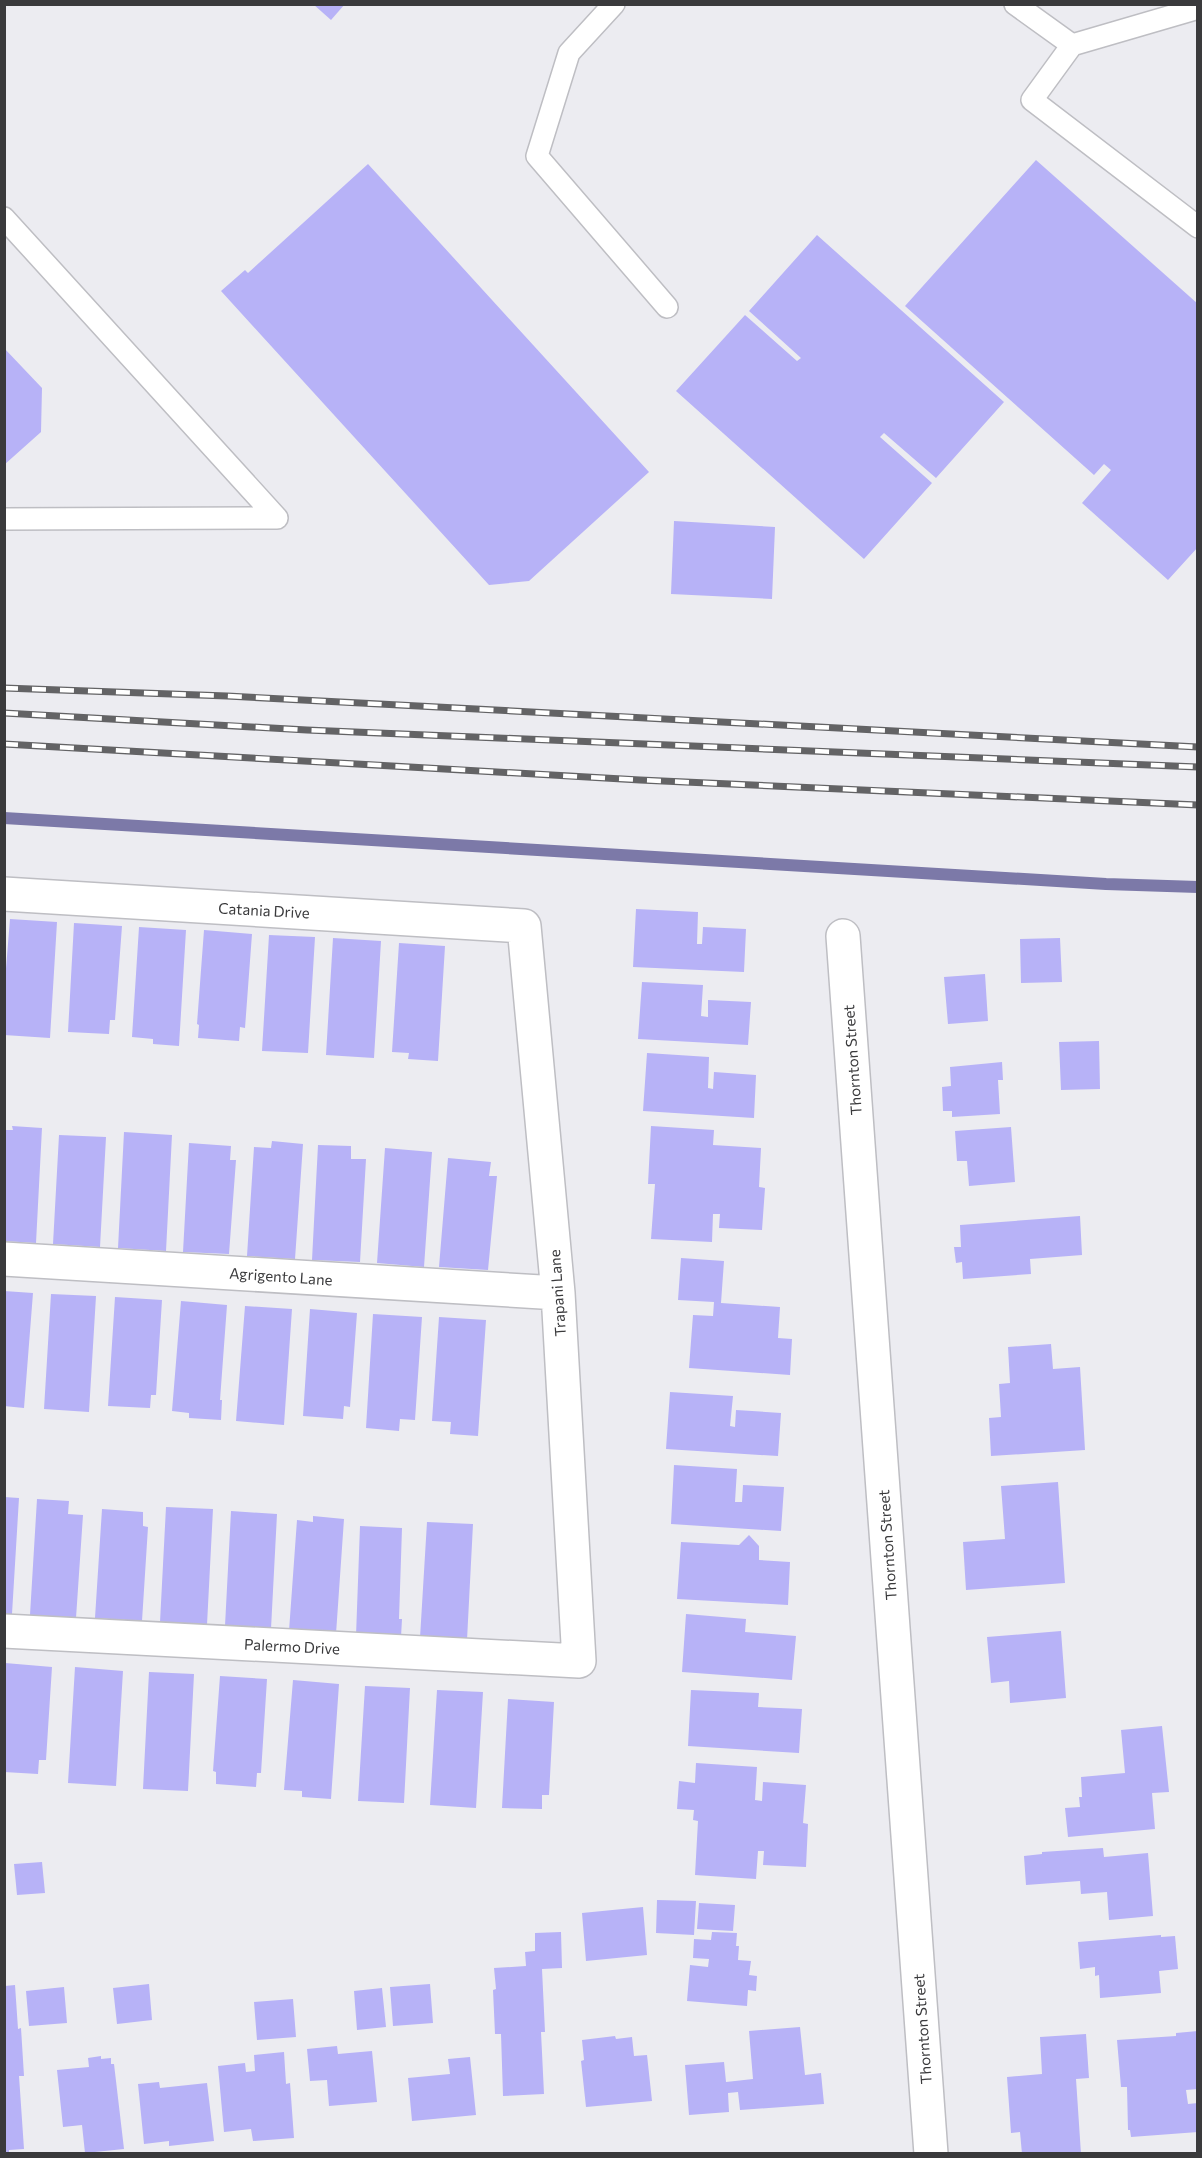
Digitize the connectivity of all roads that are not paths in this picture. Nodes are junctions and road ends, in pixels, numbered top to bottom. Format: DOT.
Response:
graph roads {
  1 [pos="614,4"];
  2 [pos="1015,4"];
  3 [pos="1197,6"];
  4 [pos="1072,45"];
  5 [pos="4,218"];
  6 [pos="1197,227"];
  7 [pos="667,307"];
  8 [pos="4,519"];
  9 [pos="4,894"];
  10 [pos="524,926"];
  11 [pos="843,936"];
  12 [pos="4,1259"];
  13 [pos="558,1293"];
  14 [pos="4,1631"];
  15 [pos="579,1661"];
  16 [pos="931,2154"];
  1 -- 7 [label="lane"];
  2 -- 4 [label="lane"];
  3 -- 4 [label="lane"];
  4 -- 6 [label="lane"];
  5 -- 8 [label="lane"];
  9 -- 10 [label="street, Catania Drive"];
  10 -- 13 [label="street, Trapani Lane"];
  11 -- 16 [label="street, Thornton Street"];
  12 -- 13 [label="street, Agrigento Lane"];
  13 -- 15 [label="street, Trapani Lane"];
  14 -- 15 [label="street, Palermo Drive"];
}
